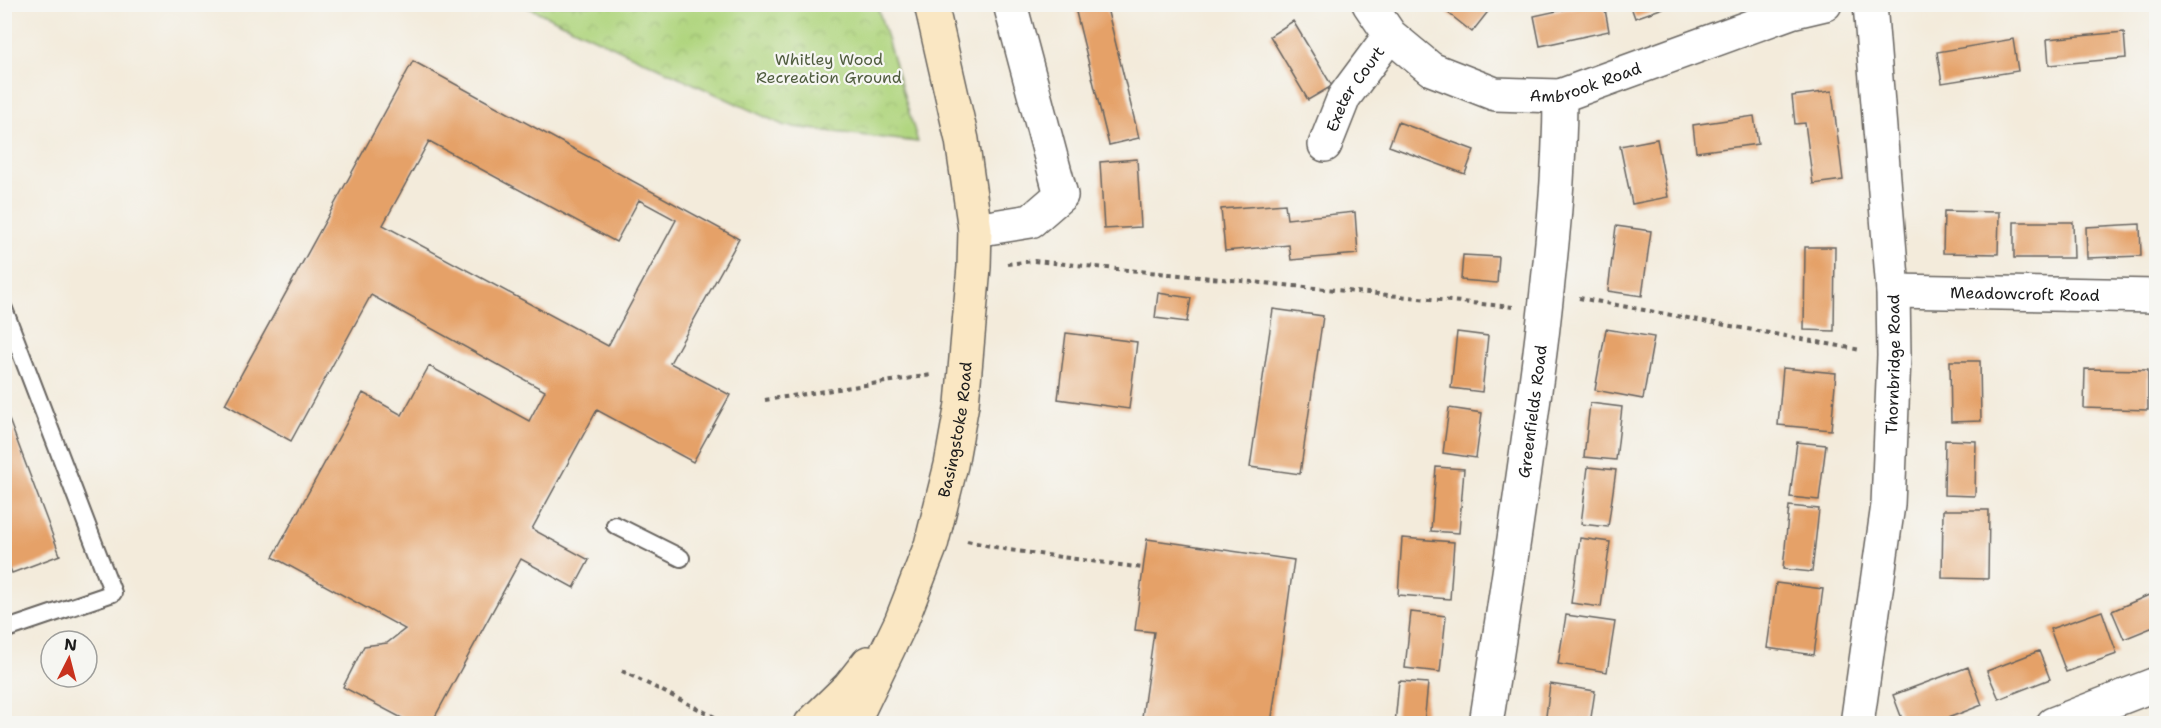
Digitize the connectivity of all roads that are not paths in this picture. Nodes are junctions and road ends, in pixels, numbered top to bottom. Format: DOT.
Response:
graph roads {
  1 [pos="931,4"];
  2 [pos="1010,4"];
  3 [pos="1369,4"];
  4 [pos="1825,4"];
  5 [pos="1870,4"];
  6 [pos="1390,35"];
  7 [pos="1560,96"];
  8 [pos="1325,144"];
  9 [pos="975,230"];
  10 [pos="1893,291"];
  11 [pos="2157,296"];
  12 [pos="4,309"];
  13 [pos="615,525"];
  14 [pos="681,558"];
  15 [pos="901,622"];
  16 [pos="4,630"];
  17 [pos="2157,684"];
  18 [pos="811,723"];
  19 [pos="852,723"];
  20 [pos="1486,723"];
  21 [pos="1857,723"];
  22 [pos="2053,723"];
  1 -- 9 [label="main road, Basingstoke Road"];
  2 -- 9 [label="street"];
  3 -- 6 [label="street, Ambrook Road"];
  4 -- 7 [label="street, Ambrook Road"];
  5 -- 10 [label="street, Thornbridge Road"];
  6 -- 7 [label="street, Ambrook Road"];
  6 -- 8 [label="street, Exeter Court"];
  7 -- 20 [label="street, Greenfields Road"];
  9 -- 15 [label="main road, Basingstoke Road"];
  10 -- 11 [label="street, Meadowcroft Road"];
  10 -- 21 [label="street, Thornbridge Road"];
  12 -- 16 [label="lane"];
  13 -- 14 [label="lane"];
  15 -- 18 [label="main road, Basingstoke Road"];
  15 -- 19 [label="main road, Basingstoke Road"];
  17 -- 22 [label="street"];
}
